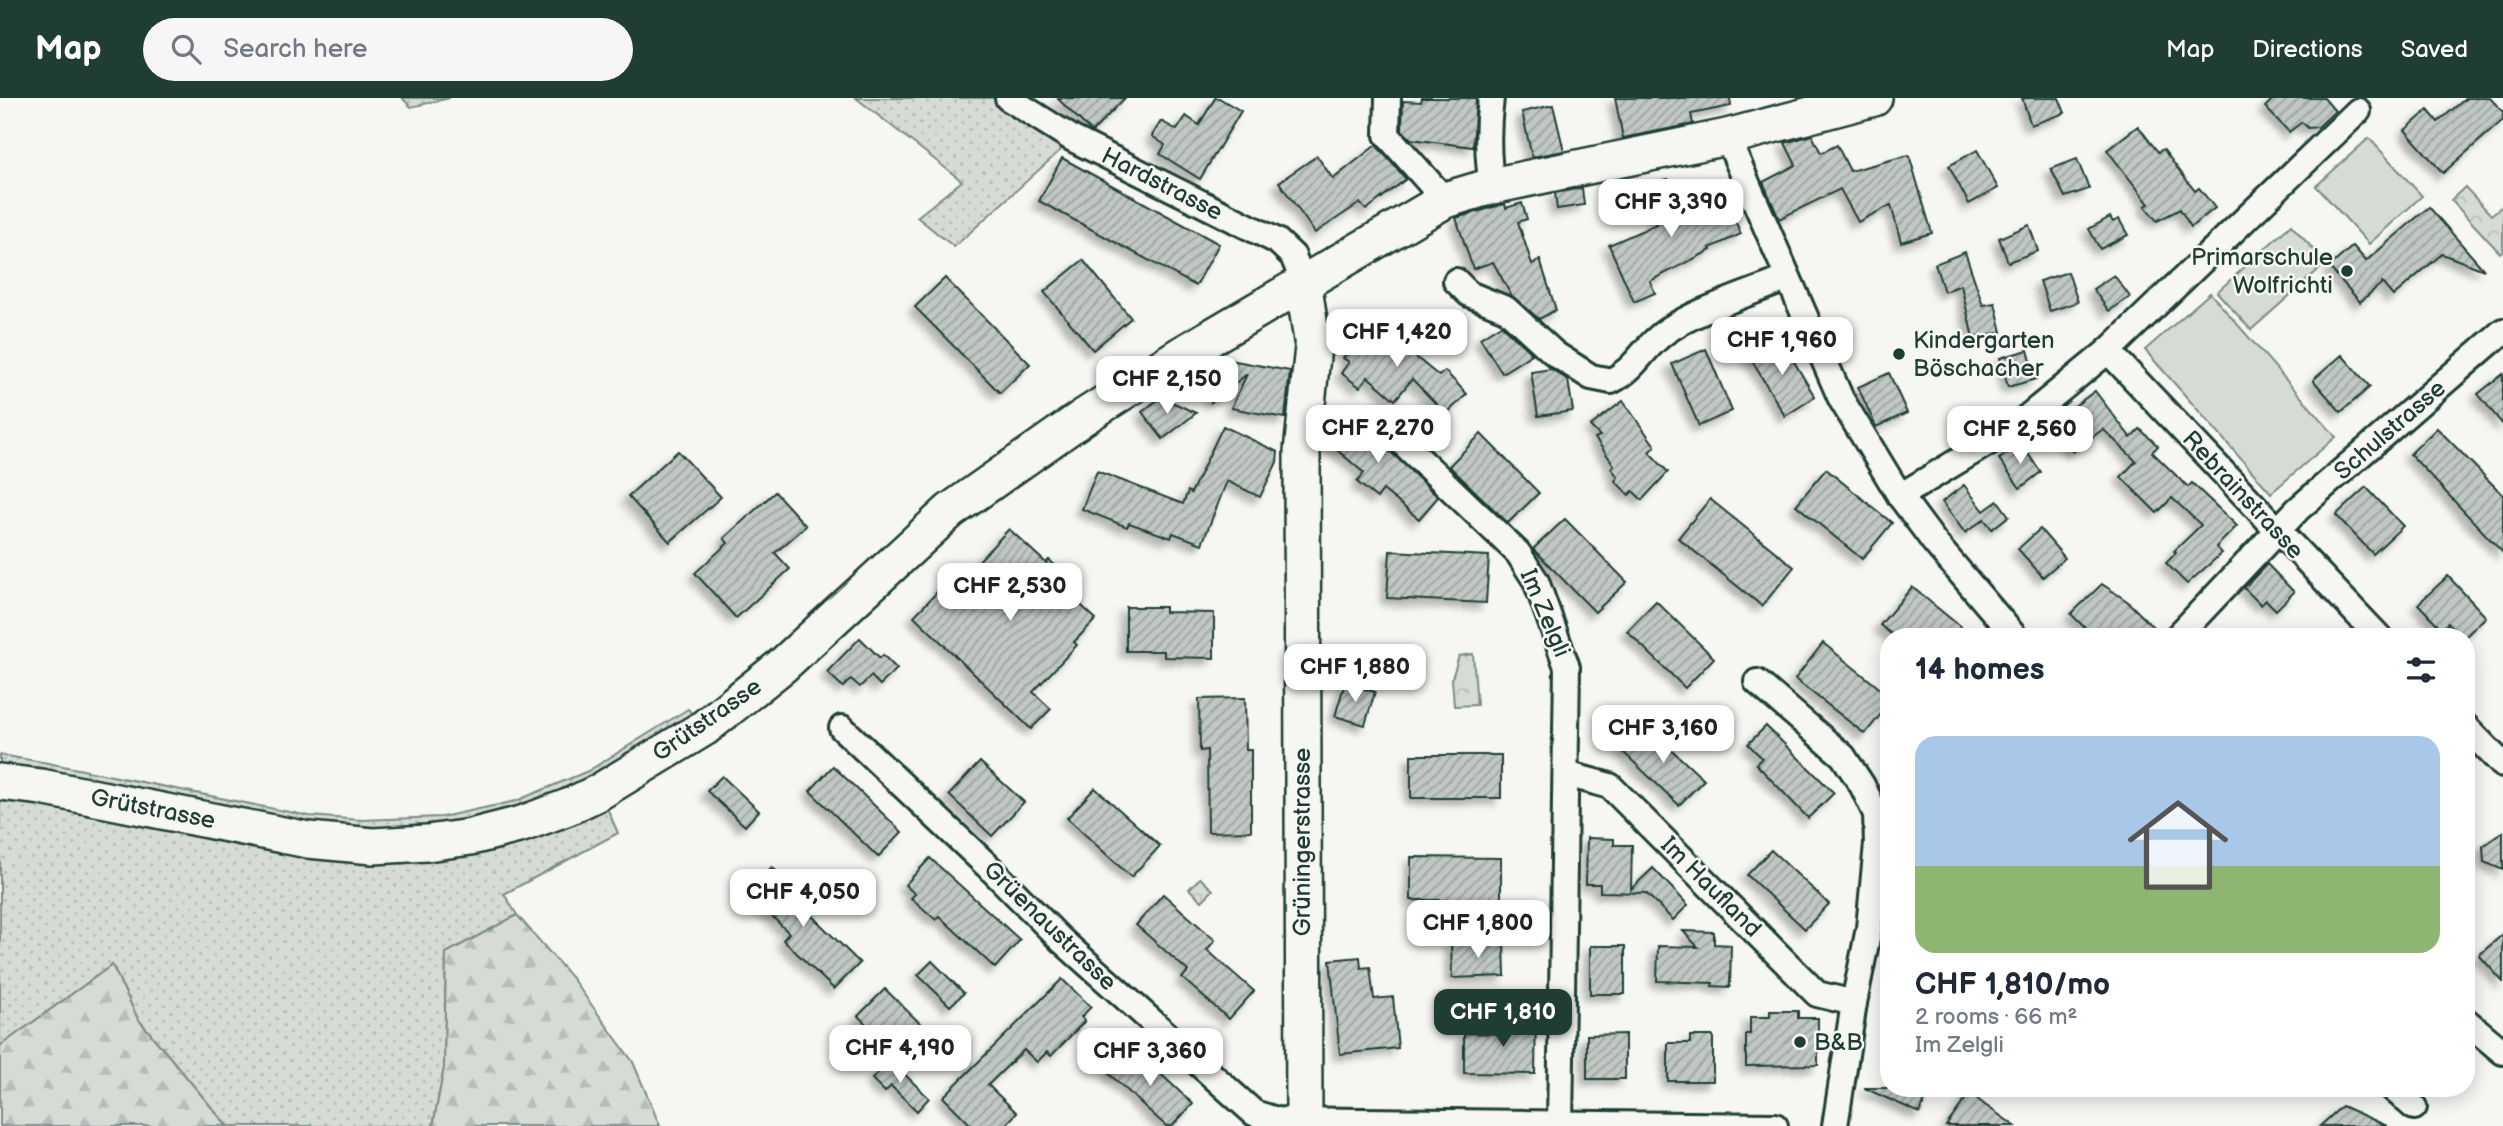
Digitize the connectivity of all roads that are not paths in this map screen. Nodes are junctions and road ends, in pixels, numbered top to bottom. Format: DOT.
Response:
graph roads {
  1 [pos="1008,98"];
  2 [pos="1388,98"];
  3 [pos="1491,98"];
  4 [pos="1874,98"];
  5 [pos="1787,109"];
  6 [pos="2358,111"];
  7 [pos="1727,137"];
  8 [pos="1492,186"];
  9 [pos="1445,200"];
  10 [pos="1788,278"];
  11 [pos="1456,281"];
  12 [pos="1303,282"];
  13 [pos="2503,331"];
  14 [pos="2108,351"];
  15 [pos="1405,445"];
  16 [pos="1900,496"];
  17 [pos="2278,532"];
  18 [pos="2007,628"];
  19 [pos="2186,628"];
  20 [pos="2370,628"];
  21 [pos="1757,682"];
  22 [pos="842,728"];
  23 [pos="2475,736"];
  24 [pos="2503,765"];
  25 [pos="1566,774"];
  26 [pos="0,782"];
  27 [pos="1878,931"];
  28 [pos="1854,1003"];
  29 [pos="2475,1029"];
  30 [pos="2503,1052"];
  31 [pos="2402,1097"];
  32 [pos="2414,1107"];
  33 [pos="1304,1123"];
  34 [pos="1560,1125"];
  35 [pos="1630,1126"];
  36 [pos="1775,1126"];
  37 [pos="1835,1126"];
  1 -- 12 [label="street, Hardstrasse"];
  2 -- 9 [label="street"];
  3 -- 8 [label="street"];
  4 -- 5 [label="main road"];
  5 -- 7 [label="main road"];
  6 -- 14 [label="street"];
  7 -- 8 [label="main road"];
  7 -- 10 [label="street"];
  8 -- 9 [label="main road"];
  9 -- 12 [label="main road"];
  10 -- 11 [label="street"];
  10 -- 16 [label="street"];
  12 -- 26 [label="main road, Grütstrasse"];
  12 -- 33 [label="main road, Grüningerstrasse"];
  13 -- 17 [label="street, Schulstrasse"];
  14 -- 16 [label="street"];
  14 -- 17 [label="street, Rebrainstrasse"];
  15 -- 25 [label="street, Im Zelgli"];
  16 -- 18 [label="street"];
  17 -- 19 [label="street, Schulstrasse"];
  17 -- 20 [label="street, Rebrainstrasse"];
  21 -- 27 [label="street"];
  22 -- 33 [label="street, Grüenaustrasse"];
  23 -- 24 [label="street"];
  25 -- 28 [label="street, Im Haufland"];
  25 -- 34 [label="street, Im Zelgli"];
  27 -- 28 [label="street"];
  28 -- 37 [label="street"];
  29 -- 30 [label="street"];
  31 -- 32 [label="street"];
  33 -- 34 [label="street, Grüenaustrasse"];
  34 -- 35 [label="street, Grüenaustrasse"];
  35 -- 36 [label="street, Grüenaustrasse"];
}
